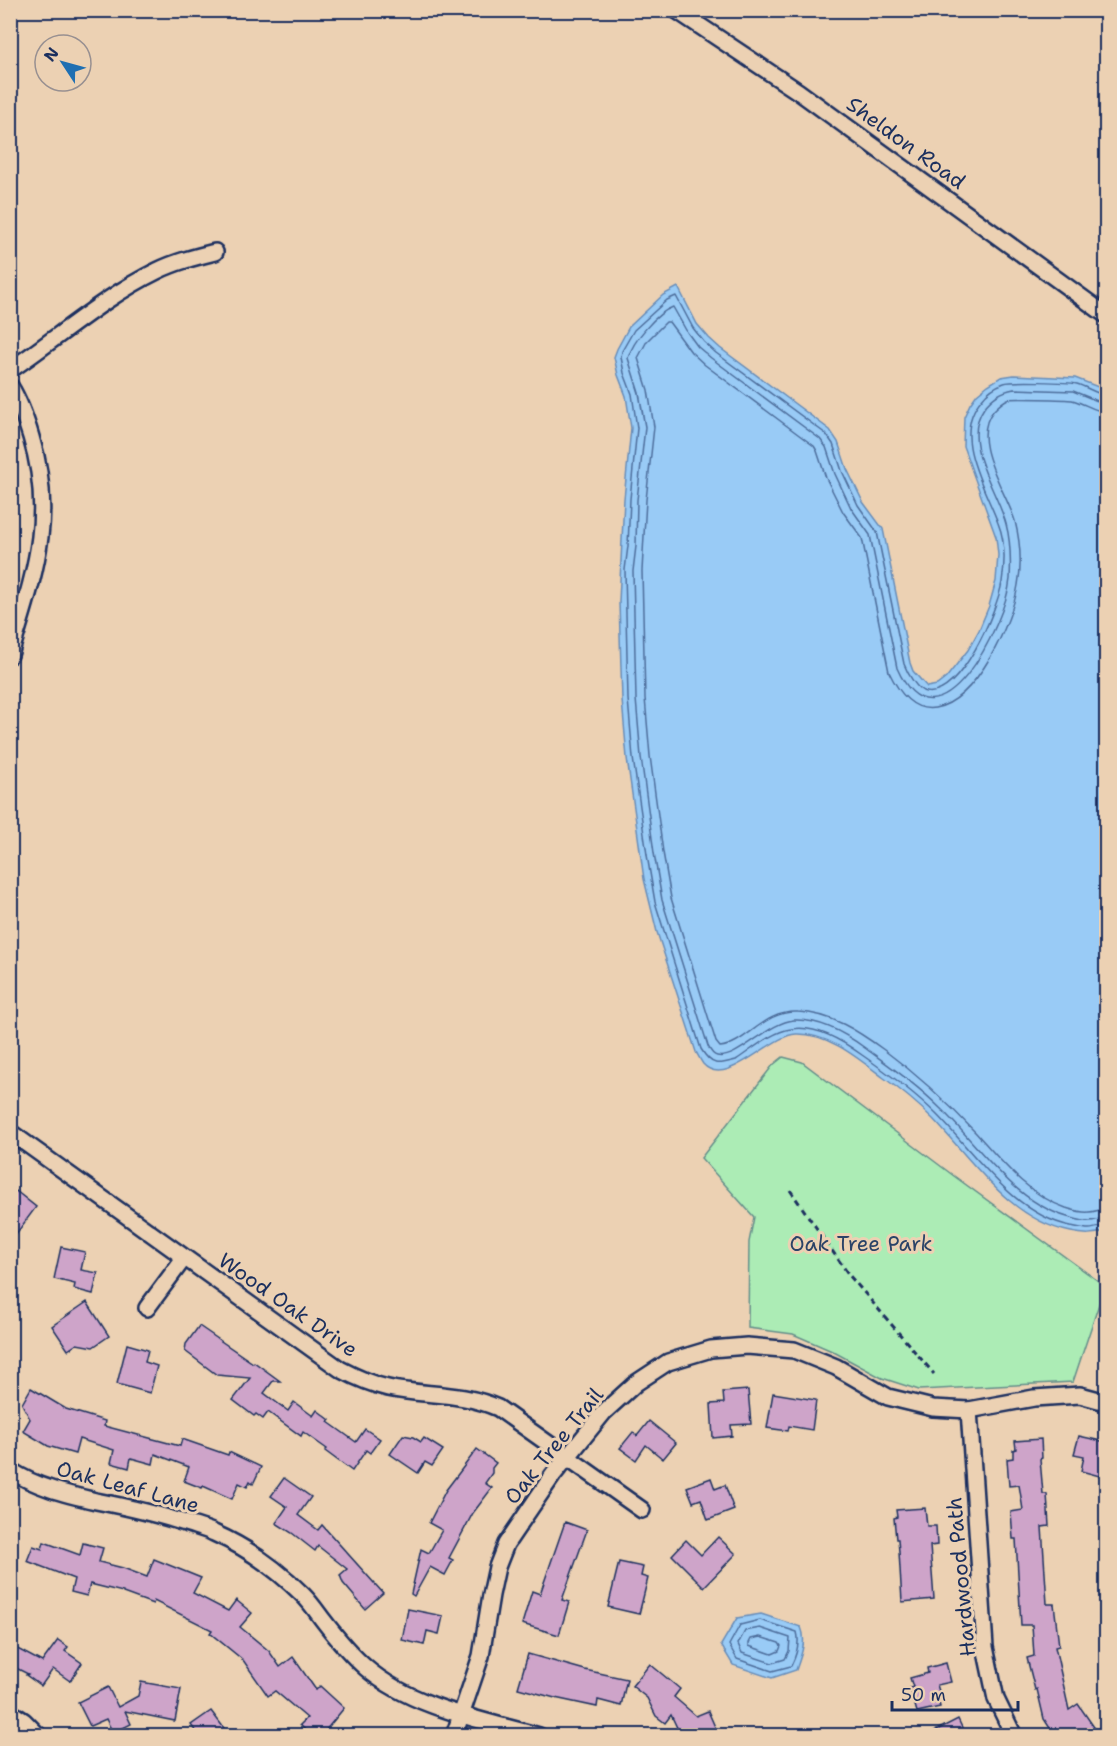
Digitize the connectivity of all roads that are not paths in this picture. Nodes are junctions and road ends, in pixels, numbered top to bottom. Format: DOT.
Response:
graph roads {
  1 [pos="676,10"];
  2 [pos="215,252"];
  3 [pos="1107,315"];
  4 [pos="10,370"];
  5 [pos="10,386"];
  6 [pos="13,637"];
  7 [pos="10,655"];
  8 [pos="10,1132"];
  9 [pos="184,1258"];
  10 [pos="147,1308"];
  11 [pos="1107,1402"];
  12 [pos="969,1410"];
  13 [pos="567,1457"];
  14 [pos="10,1470"];
  15 [pos="642,1510"];
  16 [pos="10,1712"];
  17 [pos="462,1714"];
  18 [pos="39,1736"];
  19 [pos="454,1736"];
  20 [pos="538,1736"];
  21 [pos="1014,1736"];
  1 -- 3 [label="street, Sheldon Road"];
  2 -- 4 [label="street"];
  5 -- 6 [label="street"];
  6 -- 7 [label="street"];
  8 -- 9 [label="street, Wood Oak Drive"];
  9 -- 10 [label="street"];
  9 -- 13 [label="street, Wood Oak Drive"];
  11 -- 12 [label="street, Oak Tree Trail"];
  12 -- 13 [label="street, Oak Tree Trail"];
  12 -- 21 [label="street, Hardwood Path"];
  13 -- 15 [label="street, Wood Oak Drive"];
  13 -- 17 [label="street, Oak Tree Trail"];
  14 -- 17 [label="street, Oak Leaf Lane"];
  16 -- 18 [label="street"];
  17 -- 19 [label="street, Oak Tree Trail"];
  17 -- 20 [label="street, Oak Leaf Lane"];
}
